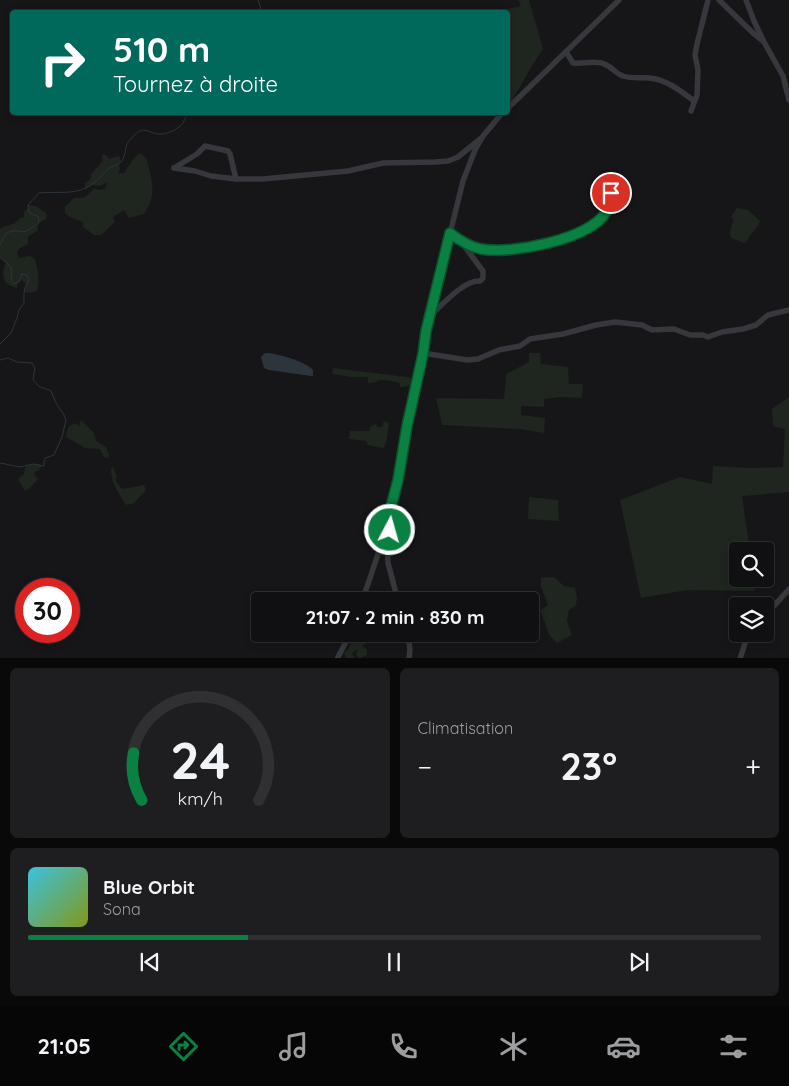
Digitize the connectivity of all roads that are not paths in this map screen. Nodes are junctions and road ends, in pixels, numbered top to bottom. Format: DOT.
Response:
graph roads {
  1 [pos="620,0"];
  2 [pos="708,0"];
  3 [pos="719,0"];
  4 [pos="746,0"];
  5 [pos="764,42"];
  6 [pos="566,52"];
  7 [pos="787,81"];
  8 [pos="789,100"];
  9 [pos="694,101"];
  10 [pos="510,106"];
  11 [pos="691,111"];
  12 [pos="500,115"];
  13 [pos="483,136"];
  14 [pos="236,179"];
  15 [pos="611,193"];
  16 [pos="450,233"];
  17 [pos="461,241"];
  18 [pos="789,310"];
  19 [pos="431,315"];
  20 [pos="423,354"];
  21 [pos="388,518"];
  22 [pos="789,589"];
  23 [pos="365,592"];
  24 [pos="396,592"];
  25 [pos="774,606"];
  26 [pos="346,642"];
  27 [pos="409,642"];
  28 [pos="745,642"];
  29 [pos="337,658"];
  30 [pos="409,658"];
  31 [pos="740,658"];
  1 -- 6 [label="street"];
  2 -- 9 [label="street"];
  3 -- 5 [label="street"];
  4 -- 5 [label="street"];
  5 -- 7 [label="street"];
  6 -- 9 [label="street"];
  6 -- 10 [label="street"];
  7 -- 8 [label="street"];
  9 -- 11 [label="street"];
  12 -- 13 [label="street"];
  13 -- 14 [label="street"];
  13 -- 16 [label="street"];
  14 -- 14 [label="street"];
  15 -- 17 [label="street"];
  16 -- 17 [label="street"];
  16 -- 19 [label="street"];
  17 -- 19 [label="street"];
  18 -- 20 [label="street"];
  19 -- 20 [label="street"];
  20 -- 21 [label="street"];
  21 -- 23 [label="street"];
  21 -- 24 [label="street"];
  22 -- 25 [label="street"];
  26 -- 29 [label="street"];
  27 -- 30 [label="street"];
  28 -- 31 [label="street"];
}
